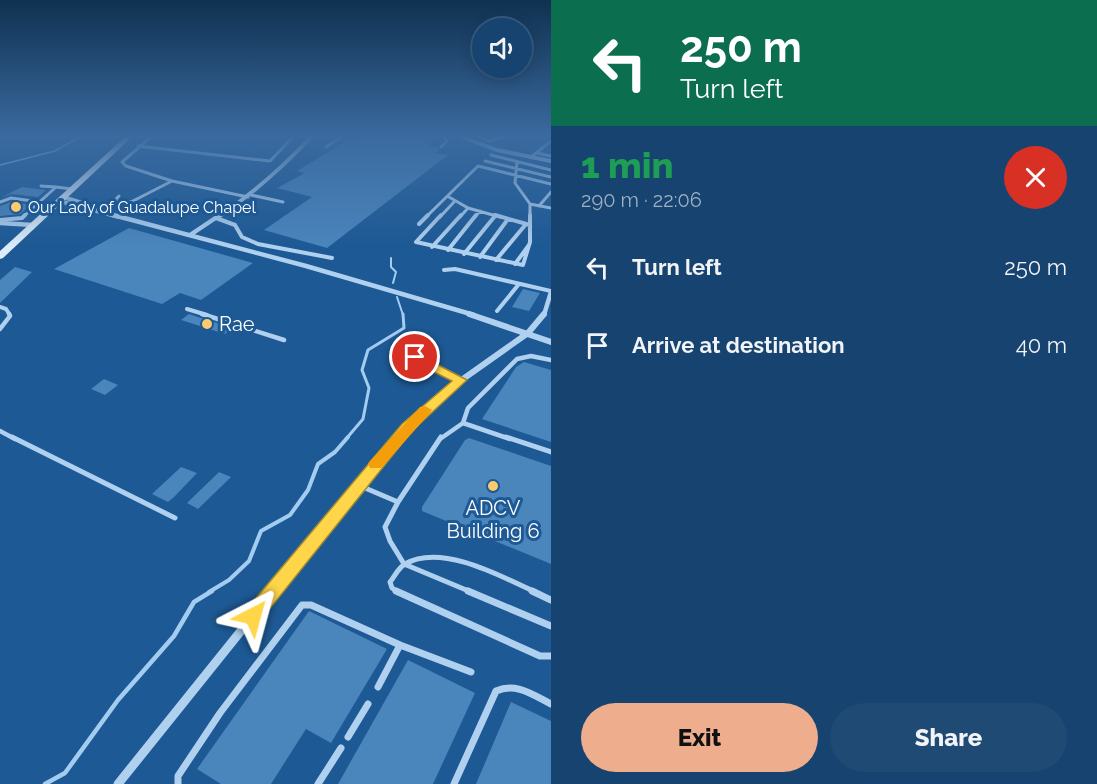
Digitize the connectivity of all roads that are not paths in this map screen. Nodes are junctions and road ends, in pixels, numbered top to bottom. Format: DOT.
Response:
graph roads {
  1 [pos="89,174"];
  2 [pos="147,174"];
  3 [pos="276,174"];
  4 [pos="470,174"];
  5 [pos="507,174"];
  6 [pos="536,174"];
  7 [pos="516,176"];
  8 [pos="551,177"];
  9 [pos="172,182"];
  10 [pos="551,184"];
  11 [pos="41,186"];
  12 [pos="56,187"];
  13 [pos="72,189"];
  14 [pos="551,192"];
  15 [pos="119,196"];
  16 [pos="249,196"];
  17 [pos="449,196"];
  18 [pos="61,199"];
  19 [pos="0,202"];
  20 [pos="40,202"];
  21 [pos="283,202"];
  22 [pos="454,202"];
  23 [pos="530,204"];
  24 [pos="539,206"];
  25 [pos="468,208"];
  26 [pos="551,208"];
  27 [pos="480,212"];
  28 [pos="495,216"];
  29 [pos="216,218"];
  30 [pos="508,219"];
  31 [pos="0,222"];
  32 [pos="419,224"];
  33 [pos="528,224"];
  34 [pos="33,225"];
  35 [pos="190,235"];
  36 [pos="530,242"];
  37 [pos="432,247"];
  38 [pos="448,250"];
  39 [pos="464,254"];
  40 [pos="0,256"];
  41 [pos="480,257"];
  42 [pos="332,258"];
  43 [pos="496,260"];
  44 [pos="515,264"];
  45 [pos="444,270"];
  46 [pos="519,284"];
  47 [pos="551,292"];
  48 [pos="0,307"];
  49 [pos="187,309"];
  50 [pos="497,311"];
  51 [pos="0,329"];
  52 [pos="528,333"];
  53 [pos="284,340"];
  54 [pos="551,342"];
  55 [pos="415,357"];
  56 [pos="551,360"];
  57 [pos="460,380"];
  58 [pos="464,423"];
  59 [pos="0,431"];
  60 [pos="551,453"];
  61 [pos="358,485"];
  62 [pos="398,502"];
  63 [pos="175,518"];
  64 [pos="404,564"];
  65 [pos="551,600"];
  66 [pos="551,626"];
  67 [pos="400,645"];
  68 [pos="551,656"];
  69 [pos="471,672"];
  70 [pos="378,687"];
  71 [pos="368,704"];
  72 [pos="551,704"];
  73 [pos="348,737"];
  74 [pos="341,748"];
  75 [pos="118,784"];
  76 [pos="178,784"];
  77 [pos="318,784"];
  78 [pos="454,784"];
  1 -- 13 [label="main road"];
  2 -- 9 [label="lane"];
  3 -- 16 [label="street"];
  4 -- 17 [label="lane"];
  5 -- 7 [label="lane"];
  6 -- 8 [label="lane"];
  7 -- 10 [label="lane"];
  7 -- 23 [label="lane"];
  9 -- 15 [label="lane"];
  9 -- 16 [label="lane"];
  11 -- 12 [label="lane"];
  12 -- 13 [label="lane"];
  12 -- 20 [label="lane"];
  13 -- 18 [label="main road"];
  14 -- 24 [label="lane"];
  16 -- 21 [label="lane"];
  16 -- 29 [label="street"];
  17 -- 22 [label="lane"];
  17 -- 32 [label="lane"];
  18 -- 34 [label="main road"];
  18 -- 35 [label="street"];
  19 -- 20 [label="lane"];
  20 -- 31 [label="lane"];
  22 -- 25 [label="lane"];
  22 -- 37 [label="lane"];
  23 -- 24 [label="lane"];
  23 -- 33 [label="lane"];
  24 -- 26 [label="lane"];
  25 -- 27 [label="lane"];
  25 -- 37 [label="lane"];
  27 -- 28 [label="lane"];
  27 -- 38 [label="lane"];
  28 -- 30 [label="lane"];
  28 -- 39 [label="lane"];
  29 -- 35 [label="street"];
  29 -- 42 [label="lane"];
  30 -- 33 [label="lane"];
  30 -- 41 [label="lane"];
  31 -- 34 [label="street"];
  33 -- 36 [label="lane"];
  33 -- 43 [label="lane"];
  34 -- 40 [label="main road"];
  35 -- 52 [label="street"];
  36 -- 44 [label="lane"];
  36 -- 44 [label="lane"];
  37 -- 38 [label="lane"];
  38 -- 39 [label="lane"];
  39 -- 41 [label="lane"];
  41 -- 43 [label="lane"];
  43 -- 44 [label="lane"];
  45 -- 46 [label="lane"];
  46 -- 47 [label="lane"];
  46 -- 50 [label="lane"];
  47 -- 52 [label="street"];
  48 -- 51 [label="lane"];
  49 -- 53 [label="lane"];
  52 -- 54 [label="street"];
  52 -- 57 [label="street"];
  55 -- 57 [label="lane"];
  56 -- 58 [label="lane"];
  57 -- 61 [label="street"];
  58 -- 60 [label="lane"];
  58 -- 62 [label="lane"];
  59 -- 63 [label="lane"];
  61 -- 62 [label="lane"];
  61 -- 75 [label="street"];
  62 -- 64 [label="lane"];
  64 -- 65 [label="lane"];
  64 -- 66 [label="lane"];
  64 -- 68 [label="lane"];
  67 -- 69 [label="lane"];
  67 -- 70 [label="lane"];
  67 -- 76 [label="lane"];
  71 -- 73 [label="lane"];
  72 -- 78 [label="lane"];
  74 -- 77 [label="lane"];
}
